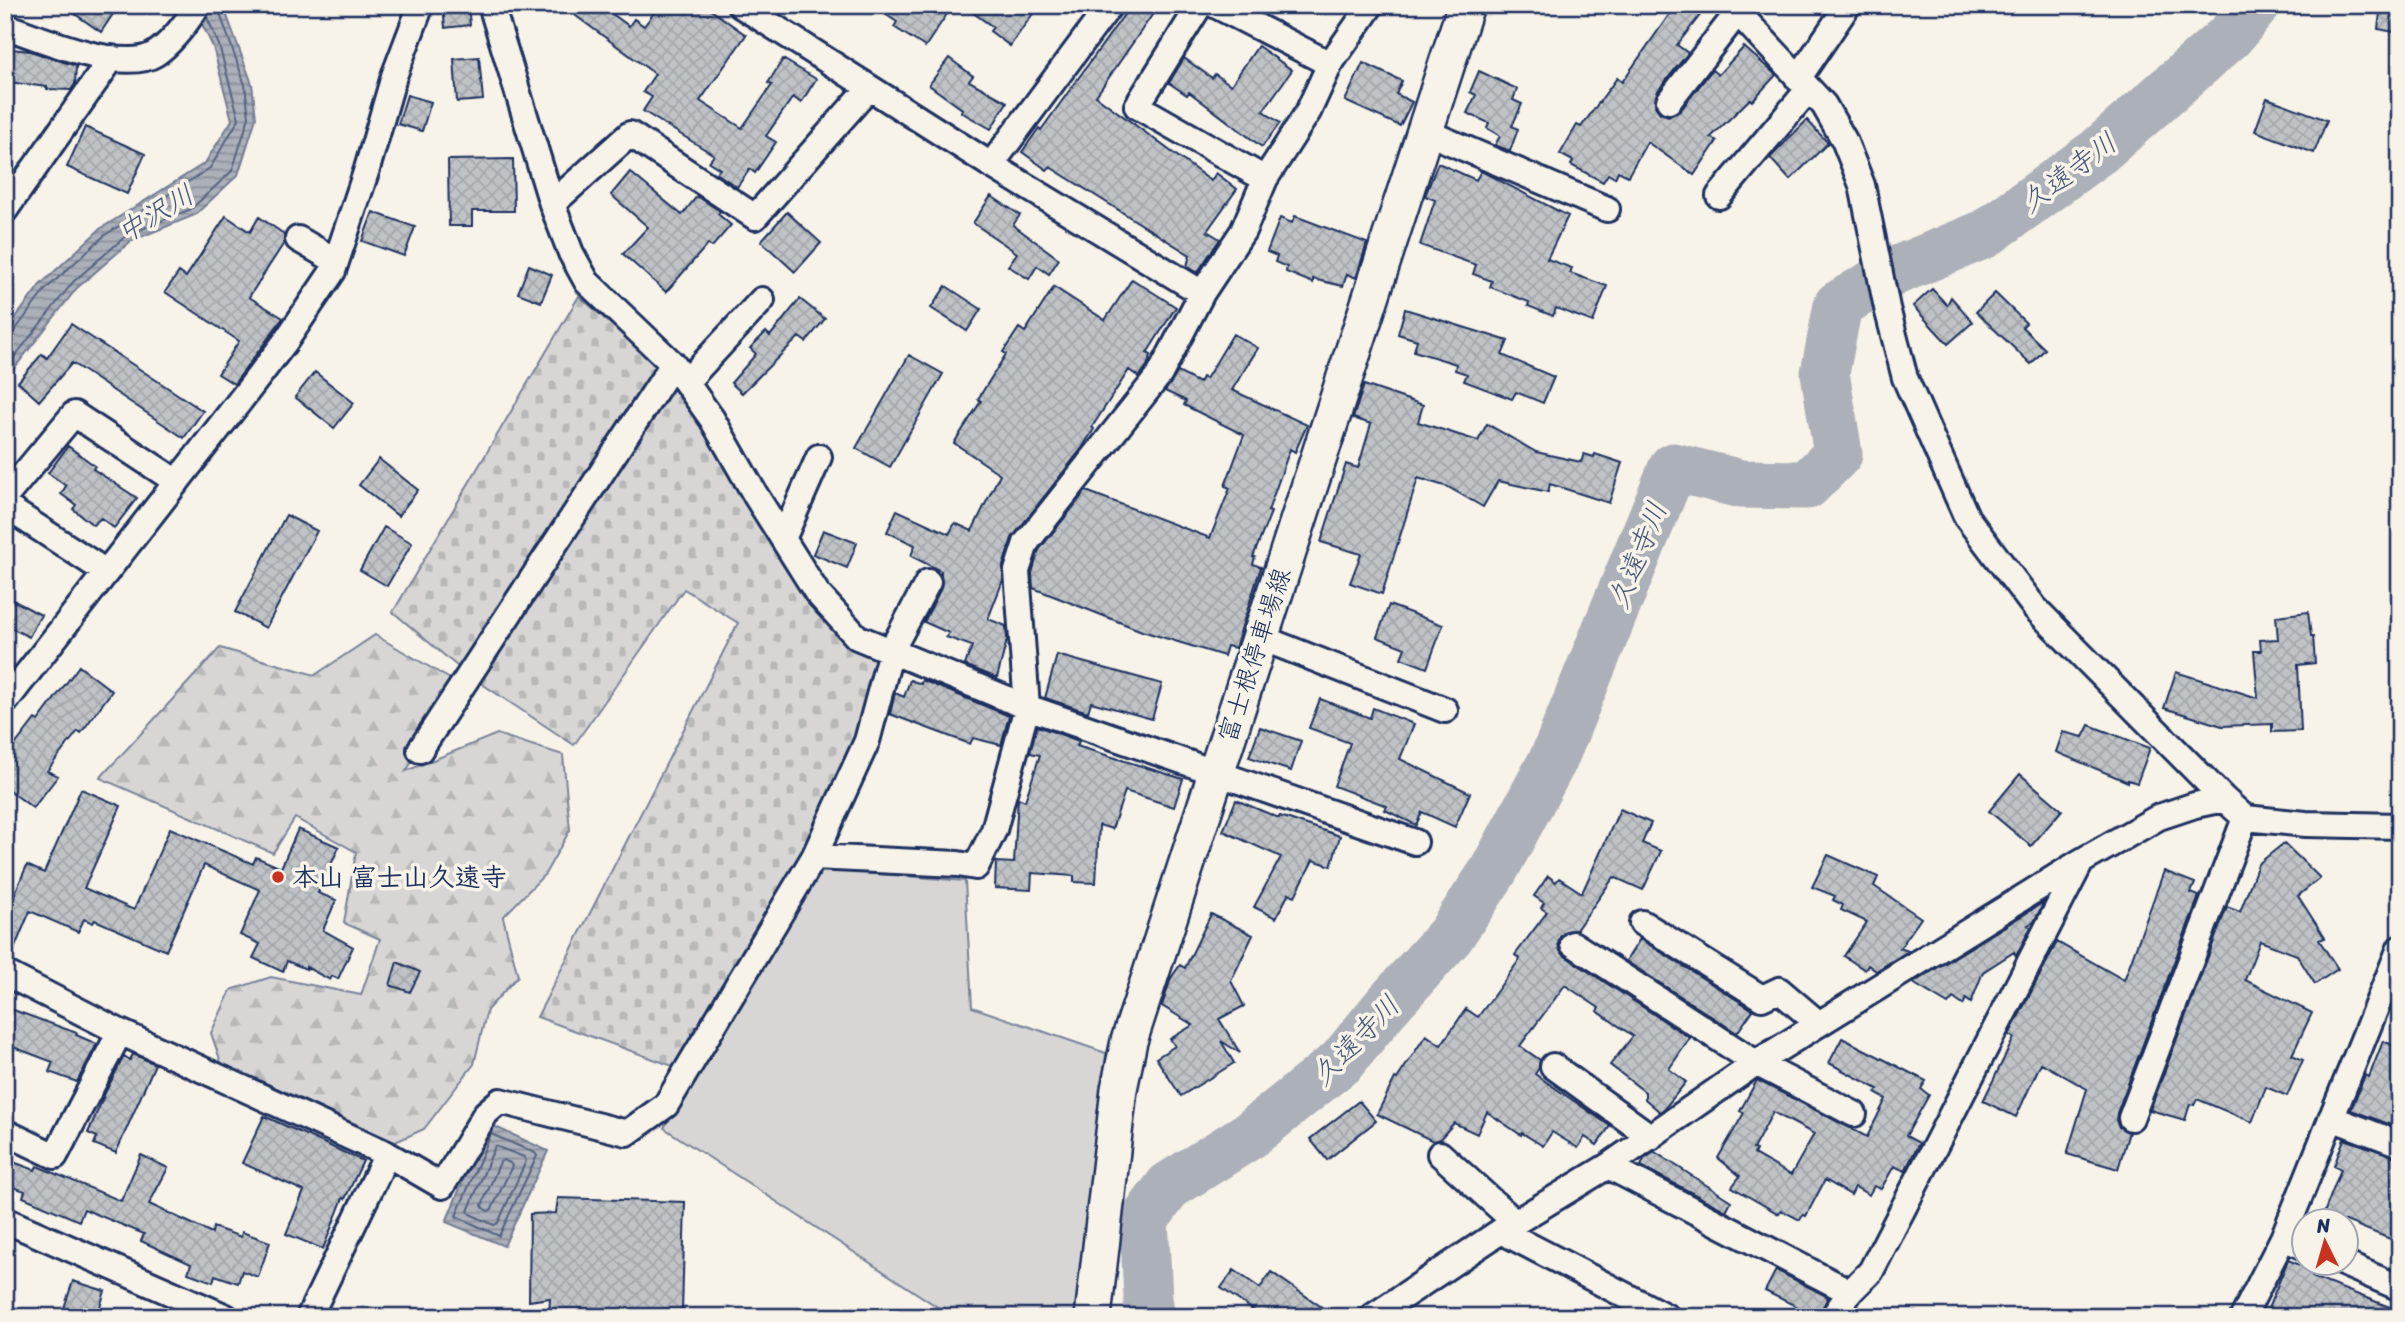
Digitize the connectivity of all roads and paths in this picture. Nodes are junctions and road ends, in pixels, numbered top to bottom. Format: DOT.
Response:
graph roads {
  1 [pos="421,5"];
  2 [pos="491,5"];
  3 [pos="740,5"];
  4 [pos="1110,5"];
  5 [pos="1200,5"];
  6 [pos="1215,5"];
  7 [pos="1371,5"];
  8 [pos="1466,5"];
  9 [pos="1848,5"];
  10 [pos="1734,9"];
  11 [pos="194,11"];
  12 [pos="5,26"];
  13 [pos="111,58"];
  14 [pos="1330,64"];
  15 [pos="1803,84"];
  16 [pos="869,88"];
  17 [pos="1670,101"];
  18 [pos="1424,131"];
  19 [pos="991,165"];
  20 [pos="1265,179"];
  21 [pos="1719,197"];
  22 [pos="552,204"];
  23 [pos="1606,209"];
  24 [pos="5,210"];
  25 [pos="298,239"];
  26 [pos="336,261"];
  27 [pos="1202,293"];
  28 [pos="762,300"];
  29 [pos="680,373"];
  30 [pos="819,457"];
  31 [pos="177,482"];
  32 [pos="5,497"];
  33 [pos="5,506"];
  34 [pos="783,539"];
  35 [pos="106,572"];
  36 [pos="928,582"];
  37 [pos="1259,637"];
  38 [pos="891,651"];
  39 [pos="13,676"];
  40 [pos="5,702"];
  41 [pos="1027,707"];
  42 [pos="1445,710"];
  43 [pos="420,750"];
  44 [pos="1215,773"];
  45 [pos="2224,799"];
  46 [pos="2245,818"];
  47 [pos="2400,826"];
  48 [pos="1415,842"];
  49 [pos="814,857"];
  50 [pos="2080,862"];
  51 [pos="1642,923"];
  52 [pos="1573,944"];
  53 [pos="2400,948"];
  54 [pos="5,973"];
  55 [pos="1819,1024"];
  56 [pos="120,1032"];
  57 [pos="1756,1063"];
  58 [pos="1553,1066"];
  59 [pos="1854,1114"];
  60 [pos="2131,1118"];
  61 [pos="2331,1118"];
  62 [pos="5,1132"];
  63 [pos="1651,1137"];
  64 [pos="2400,1144"];
  65 [pos="387,1154"];
  66 [pos="1440,1154"];
  67 [pos="1608,1166"];
  68 [pos="2304,1206"];
  69 [pos="5,1220"];
  70 [pos="1508,1226"];
  71 [pos="2290,1246"];
  72 [pos="2360,1271"];
  73 [pos="2400,1289"];
  74 [pos="1850,1292"];
  75 [pos="226,1317"];
  76 [pos="309,1317"];
  77 [pos="1093,1317"];
  78 [pos="1372,1317"];
  79 [pos="1667,1317"];
  80 [pos="1833,1317"];
  81 [pos="2243,1317"];
  1 -- 26 [label="street"];
  2 -- 22 [label="street"];
  3 -- 16 [label="street"];
  4 -- 19 [label="street"];
  5 -- 20 [label="street"];
  6 -- 14 [label="street"];
  7 -- 14 [label="street"];
  8 -- 18 [label="main road, 富士根停車場線"];
  9 -- 15 [label="street"];
  10 -- 15 [label="street"];
  10 -- 17 [label="street"];
  11 -- 13 [label="street"];
  12 -- 13 [label="street"];
  13 -- 24 [label="street"];
  14 -- 20 [label="street"];
  15 -- 21 [label="street"];
  15 -- 45 [label="street"];
  16 -- 19 [label="street"];
  16 -- 22 [label="street"];
  18 -- 23 [label="street"];
  18 -- 37 [label="main road, 富士根停車場線"];
  19 -- 27 [label="street"];
  20 -- 27 [label="street"];
  22 -- 29 [label="street"];
  25 -- 26 [label="street"];
  26 -- 31 [label="street"];
  27 -- 41 [label="street"];
  28 -- 29 [label="street"];
  29 -- 34 [label="street"];
  29 -- 43 [label="street"];
  30 -- 34 [label="street"];
  31 -- 32 [label="street"];
  31 -- 35 [label="street"];
  33 -- 35 [label="street"];
  34 -- 38 [label="street"];
  35 -- 39 [label="street"];
  36 -- 38 [label="street"];
  37 -- 42 [label="street"];
  37 -- 44 [label="main road, 富士根停車場線"];
  38 -- 41 [label="street"];
  38 -- 49 [label="street"];
  39 -- 40 [label="street"];
  41 -- 44 [label="street"];
  41 -- 49 [label="street"];
  44 -- 48 [label="street"];
  44 -- 77 [label="main road, 富士根停車場線"];
  45 -- 46 [label="street"];
  45 -- 50 [label="street"];
  46 -- 47 [label="street"];
  46 -- 60 [label="street"];
  49 -- 65 [label="street"];
  50 -- 55 [label="street"];
  50 -- 74 [label="street"];
  51 -- 55 [label="street"];
  52 -- 57 [label="street"];
  53 -- 61 [label="street"];
  54 -- 56 [label="street"];
  55 -- 57 [label="street"];
  56 -- 62 [label="street"];
  56 -- 65 [label="street"];
  57 -- 59 [label="street"];
  57 -- 63 [label="street"];
  58 -- 63 [label="street"];
  61 -- 64 [label="street"];
  61 -- 68 [label="street"];
  63 -- 67 [label="street"];
  65 -- 76 [label="street"];
  66 -- 70 [label="street"];
  67 -- 70 [label="street"];
  67 -- 74 [label="street"];
  69 -- 75 [label="street"];
  70 -- 78 [label="street"];
  70 -- 79 [label="street"];
  71 -- 81 [label="street"];
  72 -- 73 [label="street"];
  74 -- 80 [label="street"];
}
